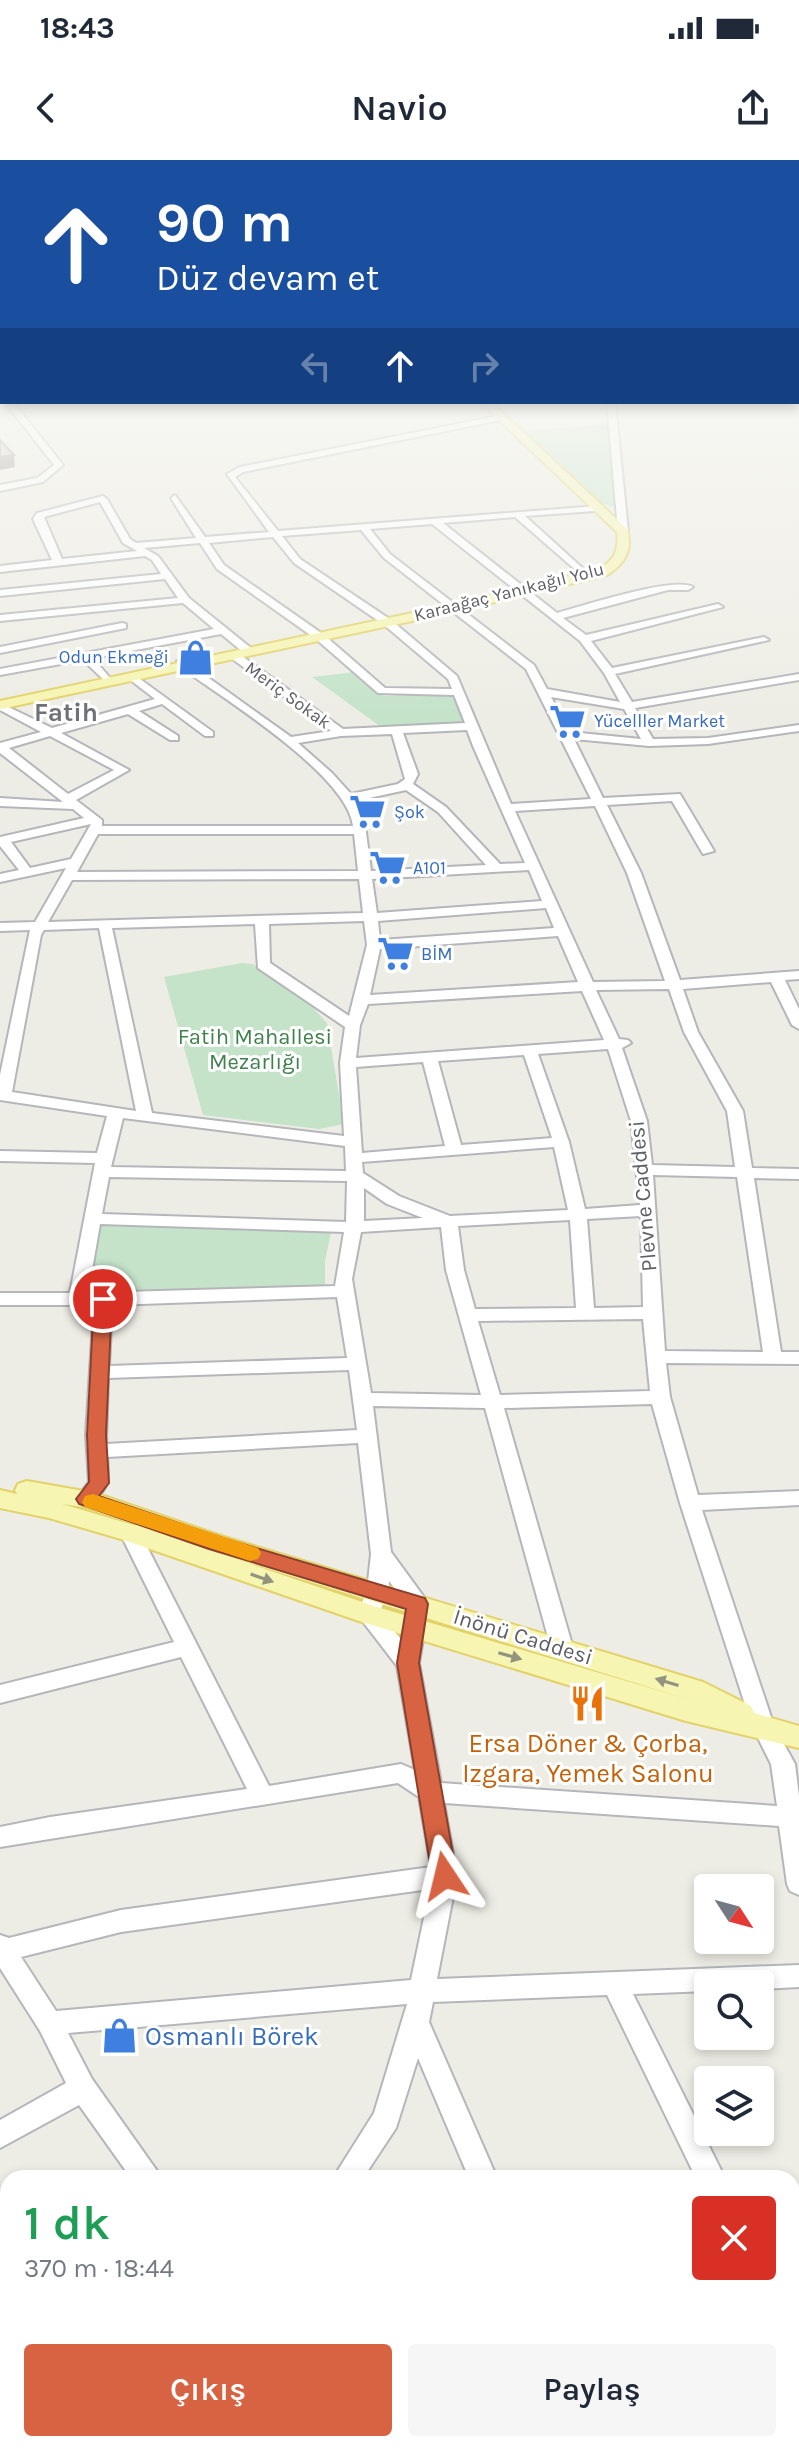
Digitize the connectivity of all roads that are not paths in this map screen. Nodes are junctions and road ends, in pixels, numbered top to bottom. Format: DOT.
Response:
graph roads {
  1 [pos="90,501"];
  2 [pos="104,501"];
  3 [pos="177,501"];
  4 [pos="249,501"];
  5 [pos="588,501"];
  6 [pos="620,501"];
  7 [pos="595,508"];
  8 [pos="517,514"];
  9 [pos="434,521"];
  10 [pos="363,527"];
  11 [pos="623,531"];
  12 [pos="274,534"];
  13 [pos="201,540"];
  14 [pos="132,546"];
  15 [pos="146,553"];
  16 [pos="58,562"];
  17 [pos="0,569"];
  18 [pos="169,576"];
  19 [pos="586,576"];
  20 [pos="688,587"];
  21 [pos="522,590"];
  22 [pos="0,593"];
  23 [pos="185,600"];
  24 [pos="718,607"];
  25 [pos="454,608"];
  26 [pos="557,616"];
  27 [pos="0,618"];
  28 [pos="387,622"];
  29 [pos="122,626"];
  30 [pos="220,631"];
  31 [pos="320,637"];
  32 [pos="584,639"];
  33 [pos="764,640"];
  34 [pos="0,650"];
  35 [pos="241,653"];
  36 [pos="86,656"];
  37 [pos="183,665"];
  38 [pos="0,672"];
  39 [pos="609,672"];
  40 [pos="133,677"];
  41 [pos="799,677"];
  42 [pos="105,678"];
  43 [pos="459,692"];
  44 [pos="544,692"];
  45 [pos="163,700"];
  46 [pos="1,701"];
  47 [pos="628,706"];
  48 [pos="130,710"];
  49 [pos="474,726"];
  50 [pos="799,728"];
  51 [pos="396,730"];
  52 [pos="341,733"];
  53 [pos="49,734"];
  54 [pos="209,734"];
  55 [pos="566,735"];
  56 [pos="174,738"];
  57 [pos="288,741"];
  58 [pos="649,743"];
  59 [pos="406,785"];
  60 [pos="350,798"];
  61 [pos="0,802"];
  62 [pos="597,802"];
  63 [pos="72,803"];
  64 [pos="509,808"];
  65 [pos="94,825"];
  66 [pos="360,830"];
  67 [pos="1,840"];
  68 [pos="708,851"];
  69 [pos="76,862"];
  70 [pos="535,866"];
  71 [pos="497,869"];
  72 [pos="26,871"];
  73 [pos="367,875"];
  74 [pos="68,876"];
  75 [pos="0,878"];
  76 [pos="551,904"];
  77 [pos="373,917"];
  78 [pos="262,921"];
  79 [pos="105,926"];
  80 [pos="0,927"];
  81 [pos="38,928"];
  82 [pos="564,931"];
  83 [pos="374,945"];
  84 [pos="799,975"];
  85 [pos="776,976"];
  86 [pos="675,985"];
  87 [pos="586,986"];
  88 [pos="362,1000"];
  89 [pos="0,1019"];
  90 [pos="18,1022"];
  91 [pos="799,1023"];
  92 [pos="353,1025"];
  93 [pos="619,1044"];
  94 [pos="530,1051"];
  95 [pos="430,1058"];
  96 [pos="348,1063"];
  97 [pos="2,1095"];
  98 [pos="133,1113"];
  99 [pos="561,1142"];
  100 [pos="454,1151"];
  101 [pos="0,1156"];
  102 [pos="355,1159"];
  103 [pos="102,1165"];
  104 [pos="643,1170"];
  105 [pos="745,1172"];
  106 [pos="799,1174"];
  107 [pos="649,1210"];
  108 [pos="578,1214"];
  109 [pos="94,1219"];
  110 [pos="449,1222"];
  111 [pos="354,1227"];
  112 [pos="345,1291"];
  113 [pos="0,1299"];
  114 [pos="78,1299"];
  115 [pos="103,1299"];
  116 [pos="652,1313"];
  117 [pos="585,1314"];
  118 [pos="468,1315"];
  119 [pos="773,1358"];
  120 [pos="799,1358"];
  121 [pos="656,1359"];
  122 [pos="357,1364"];
  123 [pos="99,1372"];
  124 [pos="660,1397"];
  125 [pos="363,1399"];
  126 [pos="493,1402"];
  127 [pos="367,1436"];
  128 [pos="97,1451"];
  129 [pos="0,1487"];
  130 [pos="799,1498"];
  131 [pos="0,1499"];
  132 [pos="86,1499"];
  133 [pos="690,1503"];
  134 [pos="130,1533"];
  135 [pos="381,1554"];
  136 [pos="373,1603"];
  137 [pos="417,1616"];
  138 [pos="186,1647"];
  139 [pos="562,1648"];
  140 [pos="408,1663"];
  141 [pos="0,1694"];
  142 [pos="763,1726"];
  143 [pos="799,1737"];
  144 [pos="431,1792"];
  145 [pos="263,1797"];
  146 [pos="791,1817"];
  147 [pos="0,1837"];
  148 [pos="445,1876"];
  149 [pos="799,1884"];
  150 [pos="5,1961"];
  151 [pos="799,1976"];
  152 [pos="615,1984"];
  153 [pos="422,1991"];
  154 [pos="416,2022"];
  155 [pos="49,2023"];
  156 [pos="83,2088"];
  157 [pos="0,2135"];
  158 [pos="142,2170"];
  159 [pos="352,2170"];
  160 [pos="480,2170"];
  161 [pos="707,2170"];
  1 -- 16 [label="street"];
  2 -- 14 [label="street"];
  3 -- 13 [label="street"];
  4 -- 12 [label="street, Plevne Caddesi"];
  5 -- 7 [label="main road"];
  6 -- 11 [label="street, Karaağaç Yanıkağıl Yolu"];
  7 -- 8 [label="street"];
  7 -- 11 [label="main road"];
  8 -- 9 [label="street"];
  8 -- 19 [label="street"];
  9 -- 10 [label="street"];
  9 -- 21 [label="street"];
  10 -- 12 [label="street"];
  10 -- 25 [label="street"];
  11 -- 19 [label="main road, Karaağaç Yanıkağıl Yolu"];
  12 -- 13 [label="street"];
  12 -- 28 [label="street, Plevne Caddesi"];
  13 -- 14 [label="street"];
  13 -- 31 [label="street"];
  14 -- 15 [label="street, Meriç Sokak"];
  15 -- 16 [label="street"];
  15 -- 18 [label="street, Meriç Sokak"];
  16 -- 17 [label="street"];
  18 -- 22 [label="street"];
  18 -- 23 [label="street, Meriç Sokak"];
  19 -- 21 [label="main road, Karaağaç Yanıkağıl Yolu"];
  20 -- 26 [label="street"];
  21 -- 25 [label="main road, Karaağaç Yanıkağıl Yolu"];
  21 -- 26 [label="street"];
  23 -- 27 [label="street"];
  23 -- 30 [label="street, Meriç Sokak"];
  24 -- 32 [label="street"];
  25 -- 28 [label="main road, Karaağaç Yanıkağıl Yolu"];
  25 -- 44 [label="street"];
  26 -- 32 [label="street"];
  28 -- 31 [label="main road, Karaağaç Yanıkağıl Yolu"];
  28 -- 43 [label="street, Plevne Caddesi"];
  29 -- 34 [label="street"];
  30 -- 35 [label="street, Meriç Sokak"];
  30 -- 36 [label="street"];
  31 -- 35 [label="main road, Karaağaç Yanıkağıl Yolu"];
  31 -- 43 [label="street"];
  32 -- 39 [label="street"];
  33 -- 39 [label="street"];
  35 -- 37 [label="main road, Karaağaç Yanıkağıl Yolu"];
  35 -- 52 [label="street, Meriç Sokak"];
  36 -- 38 [label="street"];
  36 -- 42 [label="street"];
  37 -- 40 [label="main road"];
  37 -- 42 [label="main road"];
  37 -- 57 [label="street"];
  39 -- 47 [label="street"];
  40 -- 45 [label="street"];
  40 -- 46 [label="main road"];
  41 -- 47 [label="street"];
  42 -- 46 [label="main road"];
  43 -- 49 [label="street, Plevne Caddesi"];
  44 -- 47 [label="street"];
  44 -- 55 [label="street"];
  45 -- 48 [label="street"];
  45 -- 54 [label="street"];
  46 -- 53 [label="street"];
  47 -- 58 [label="street"];
  48 -- 53 [label="street"];
  48 -- 56 [label="street"];
  49 -- 51 [label="street"];
  49 -- 64 [label="street, Plevne Caddesi"];
  50 -- 58 [label="street"];
  51 -- 52 [label="street"];
  51 -- 59 [label="street"];
  52 -- 57 [label="street"];
  53 -- 63 [label="street"];
  53 -- 63 [label="street"];
  55 -- 58 [label="street"];
  55 -- 62 [label="street"];
  57 -- 60 [label="street"];
  59 -- 60 [label="street"];
  59 -- 71 [label="street"];
  60 -- 66 [label="street"];
  61 -- 63 [label="street"];
  62 -- 64 [label="street"];
  62 -- 68 [label="street"];
  62 -- 86 [label="street"];
  63 -- 65 [label="street"];
  64 -- 70 [label="street, Plevne Caddesi"];
  65 -- 66 [label="street"];
  65 -- 67 [label="street"];
  65 -- 69 [label="street"];
  66 -- 73 [label="street"];
  67 -- 72 [label="street"];
  69 -- 72 [label="street"];
  69 -- 74 [label="street"];
  70 -- 71 [label="street"];
  70 -- 76 [label="street, Plevne Caddesi"];
  71 -- 73 [label="street"];
  72 -- 75 [label="street"];
  73 -- 74 [label="street"];
  73 -- 77 [label="street"];
  74 -- 81 [label="street"];
  76 -- 77 [label="street"];
  76 -- 82 [label="street, Plevne Caddesi"];
  77 -- 78 [label="street"];
  77 -- 83 [label="street"];
  78 -- 79 [label="street"];
  78 -- 92 [label="street"];
  79 -- 81 [label="street"];
  79 -- 98 [label="street"];
  80 -- 81 [label="street"];
  81 -- 90 [label="street"];
  82 -- 83 [label="street"];
  82 -- 87 [label="street, Plevne Caddesi"];
  83 -- 88 [label="street"];
  84 -- 85 [label="street"];
  85 -- 86 [label="street"];
  85 -- 91 [label="street"];
  86 -- 87 [label="street"];
  86 -- 105 [label="street"];
  87 -- 88 [label="street"];
  87 -- 93 [label="street, Plevne Caddesi"];
  88 -- 92 [label="street"];
  89 -- 90 [label="street"];
  90 -- 97 [label="street"];
  92 -- 96 [label="street"];
  93 -- 94 [label="street"];
  93 -- 104 [label="street, Plevne Caddesi"];
  94 -- 95 [label="street"];
  94 -- 99 [label="street"];
  95 -- 96 [label="street"];
  95 -- 100 [label="street"];
  96 -- 102 [label="street"];
  97 -- 98 [label="street"];
  98 -- 102 [label="street"];
  98 -- 103 [label="street"];
  99 -- 100 [label="street"];
  99 -- 108 [label="street"];
  100 -- 102 [label="street"];
  101 -- 103 [label="street"];
  102 -- 103 [label="street"];
  102 -- 110 [label="street"];
  102 -- 111 [label="street"];
  103 -- 109 [label="street"];
  104 -- 105 [label="street"];
  104 -- 107 [label="street, Plevne Caddesi"];
  105 -- 106 [label="street"];
  105 -- 119 [label="street"];
  107 -- 108 [label="street"];
  107 -- 116 [label="street, Plevne Caddesi"];
  108 -- 110 [label="street"];
  108 -- 117 [label="street"];
  109 -- 111 [label="street"];
  109 -- 114 [label="street"];
  110 -- 111 [label="street"];
  110 -- 118 [label="street"];
  111 -- 112 [label="street"];
  112 -- 115 [label="street"];
  112 -- 122 [label="street"];
  113 -- 114 [label="street"];
  114 -- 115 [label="street"];
  115 -- 123 [label="street"];
  116 -- 117 [label="street"];
  116 -- 121 [label="street, Plevne Caddesi"];
  117 -- 118 [label="street"];
  118 -- 126 [label="street"];
  119 -- 120 [label="street"];
  119 -- 121 [label="street"];
  121 -- 124 [label="street, Plevne Caddesi"];
  122 -- 123 [label="street"];
  122 -- 125 [label="street"];
  123 -- 128 [label="street"];
  124 -- 126 [label="street"];
  124 -- 133 [label="street, Plevne Caddesi"];
  125 -- 126 [label="street"];
  125 -- 127 [label="street"];
  126 -- 139 [label="street"];
  127 -- 128 [label="street"];
  127 -- 135 [label="street"];
  128 -- 132 [label="street"];
  129 -- 132 [label="main road, İnönü Caddesi"];
  130 -- 133 [label="street"];
  131 -- 134 [label="main road, İnönü Caddesi"];
  132 -- 136 [label="main road, İnönü Caddesi"];
  133 -- 142 [label="street, Plevne Caddesi"];
  134 -- 136 [label="main road, İnönü Caddesi, one-way"];
  134 -- 138 [label="street"];
  135 -- 136 [label="street"];
  135 -- 137 [label="street"];
  136 -- 137 [label="main road, İnönü Caddesi"];
  136 -- 140 [label="street"];
  137 -- 139 [label="main road, İnönü Caddesi"];
  137 -- 140 [label="street"];
  137 -- 142 [label="main road, İnönü Caddesi, one-way"];
  138 -- 141 [label="street"];
  138 -- 145 [label="street"];
  142 -- 139 [label="main road, İnönü Caddesi, one-way"];
  140 -- 144 [label="street"];
  142 -- 143 [label="main road, İnönü Caddesi"];
  142 -- 146 [label="street, Plevne Caddesi"];
  144 -- 145 [label="street"];
  144 -- 146 [label="street"];
  144 -- 148 [label="street"];
  145 -- 147 [label="street"];
  146 -- 149 [label="street, Plevne Caddesi"];
  148 -- 150 [label="street"];
  148 -- 153 [label="street"];
  150 -- 155 [label="street"];
  151 -- 152 [label="street"];
  152 -- 153 [label="street"];
  152 -- 161 [label="street"];
  153 -- 154 [label="street"];
  153 -- 155 [label="street"];
  154 -- 159 [label="street"];
  154 -- 160 [label="street"];
  155 -- 156 [label="street"];
  156 -- 157 [label="street"];
  156 -- 158 [label="street"];
}
